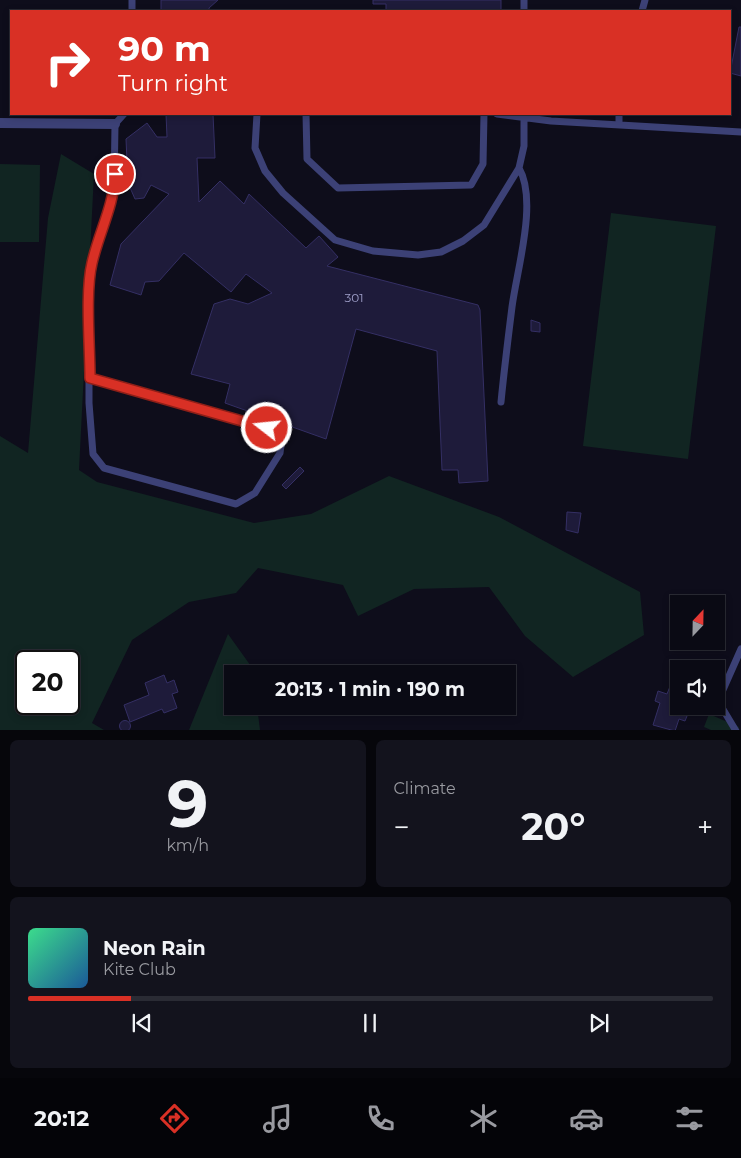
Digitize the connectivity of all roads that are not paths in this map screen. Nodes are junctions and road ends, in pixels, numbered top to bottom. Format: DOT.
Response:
graph roads {
  1 [pos="123,115"];
  2 [pos="257,115"];
  3 [pos="306,115"];
  4 [pos="484,115"];
  5 [pos="510,115"];
  6 [pos="619,115"];
  7 [pos="524,116"];
  8 [pos="0,123"];
  9 [pos="115,124"];
  10 [pos="619,125"];
  11 [pos="741,132"];
  12 [pos="519,168"];
  13 [pos="90,378"];
  14 [pos="501,402"];
  15 [pos="741,649"];
  16 [pos="736,730"];
  1 -- 9 [label="lane"];
  2 -- 12 [label="lane"];
  3 -- 4 [label="lane"];
  5 -- 7 [label="lane"];
  6 -- 10 [label="lane"];
  7 -- 10 [label="lane"];
  7 -- 12 [label="lane"];
  8 -- 9 [label="street"];
  9 -- 13 [label="lane"];
  10 -- 11 [label="lane"];
  12 -- 14 [label="lane"];
  13 -- 13 [label="lane"];
  15 -- 16 [label="lane"];
}
